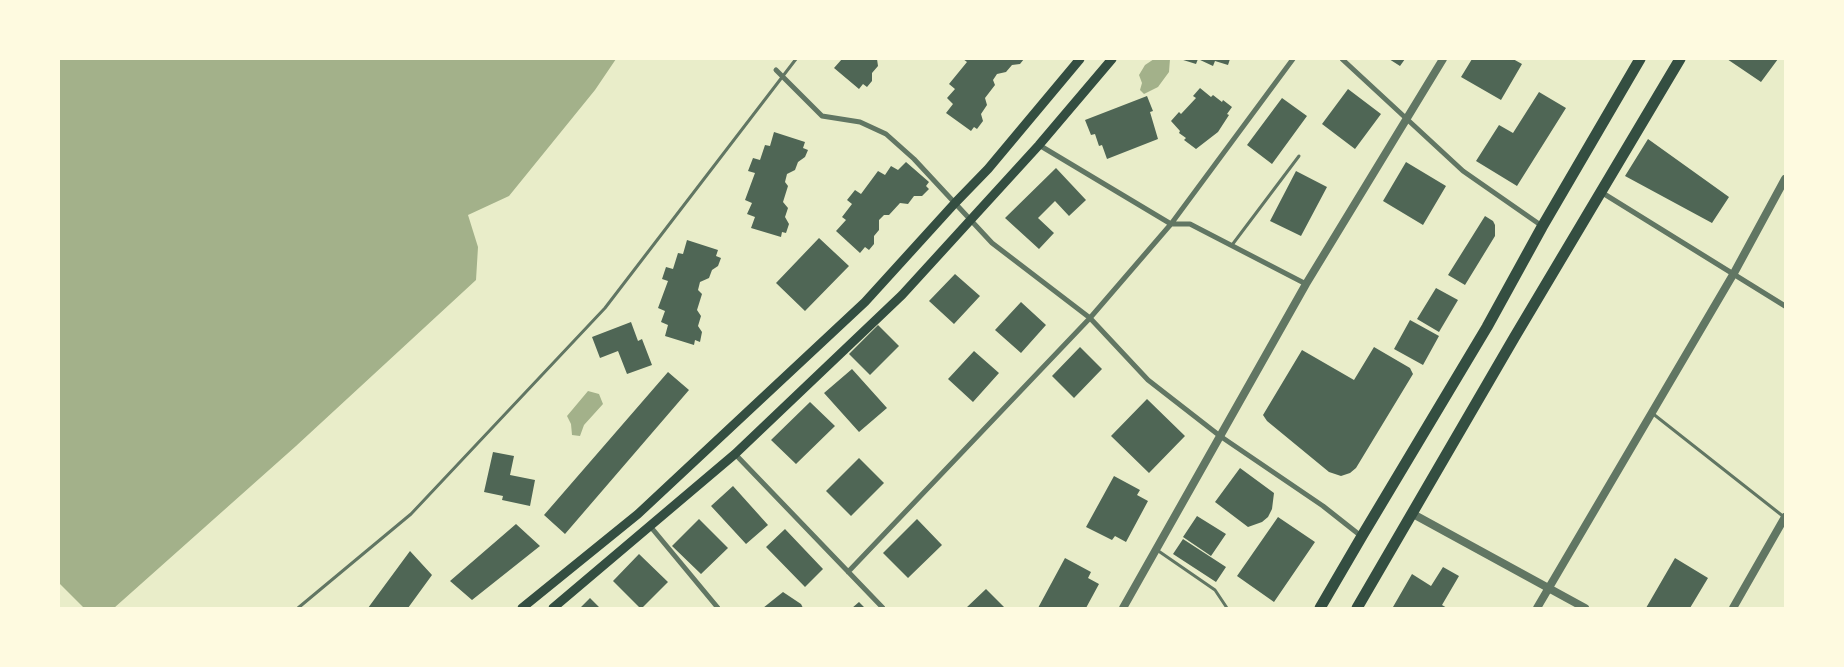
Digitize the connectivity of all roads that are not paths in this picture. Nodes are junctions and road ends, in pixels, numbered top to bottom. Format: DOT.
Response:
graph roads {
  1 [pos="796,59"];
  2 [pos="1080,59"];
  3 [pos="1112,59"];
  4 [pos="1293,59"];
  5 [pos="1342,59"];
  6 [pos="1444,59"];
  7 [pos="1640,59"];
  8 [pos="1680,59"];
  9 [pos="776,70"];
  10 [pos="783,77"];
  11 [pos="1408,118"];
  12 [pos="1039,145"];
  13 [pos="1300,156"];
  14 [pos="1785,179"];
  15 [pos="1601,192"];
  16 [pos="955,203"];
  17 [pos="970,221"];
  18 [pos="1171,224"];
  19 [pos="1542,227"];
  20 [pos="1232,246"];
  21 [pos="1734,273"];
  22 [pos="1306,284"];
  23 [pos="1785,306"];
  24 [pos="1090,318"];
  25 [pos="1652,413"];
  26 [pos="1220,436"];
  27 [pos="734,454"];
  28 [pos="1413,514"];
  29 [pos="1785,517"];
  30 [pos="650,526"];
  31 [pos="1362,536"];
  32 [pos="1156,549"];
  33 [pos="848,572"];
  34 [pos="1549,588"];
  35 [pos="298,608"];
  36 [pos="522,608"];
  37 [pos="553,608"];
  38 [pos="718,608"];
  39 [pos="884,608"];
  40 [pos="1123,608"];
  41 [pos="1227,608"];
  42 [pos="1320,608"];
  43 [pos="1357,608"];
  44 [pos="1537,608"];
  45 [pos="1585,608"];
  46 [pos="1733,608"];
  1 -- 10 [label="lane"];
  2 -- 16 [label="main road"];
  3 -- 12 [label="main road"];
  4 -- 18 [label="street"];
  5 -- 11 [label="street"];
  6 -- 11 [label="street"];
  7 -- 19 [label="highway"];
  8 -- 15 [label="highway"];
  9 -- 10 [label="street"];
  10 -- 16 [label="street"];
  10 -- 35 [label="lane"];
  11 -- 19 [label="street"];
  11 -- 22 [label="street"];
  12 -- 17 [label="main road"];
  12 -- 18 [label="street"];
  13 -- 20 [label="lane"];
  14 -- 21 [label="street"];
  15 -- 21 [label="street"];
  15 -- 28 [label="highway"];
  16 -- 17 [label="street"];
  16 -- 36 [label="main road"];
  17 -- 24 [label="street"];
  17 -- 27 [label="main road"];
  18 -- 20 [label="street"];
  18 -- 24 [label="street"];
  19 -- 31 [label="highway"];
  20 -- 22 [label="street"];
  21 -- 23 [label="street"];
  21 -- 25 [label="street"];
  22 -- 26 [label="street"];
  24 -- 26 [label="street"];
  24 -- 33 [label="street"];
  25 -- 29 [label="lane"];
  25 -- 34 [label="street"];
  26 -- 31 [label="street"];
  26 -- 32 [label="street"];
  27 -- 30 [label="main road"];
  27 -- 33 [label="street"];
  28 -- 34 [label="street"];
  28 -- 43 [label="highway"];
  29 -- 46 [label="street"];
  30 -- 37 [label="main road"];
  30 -- 38 [label="street"];
  31 -- 42 [label="highway"];
  32 -- 40 [label="street"];
  32 -- 41 [label="lane"];
  33 -- 39 [label="street"];
  34 -- 44 [label="street"];
  34 -- 45 [label="street"];
}
